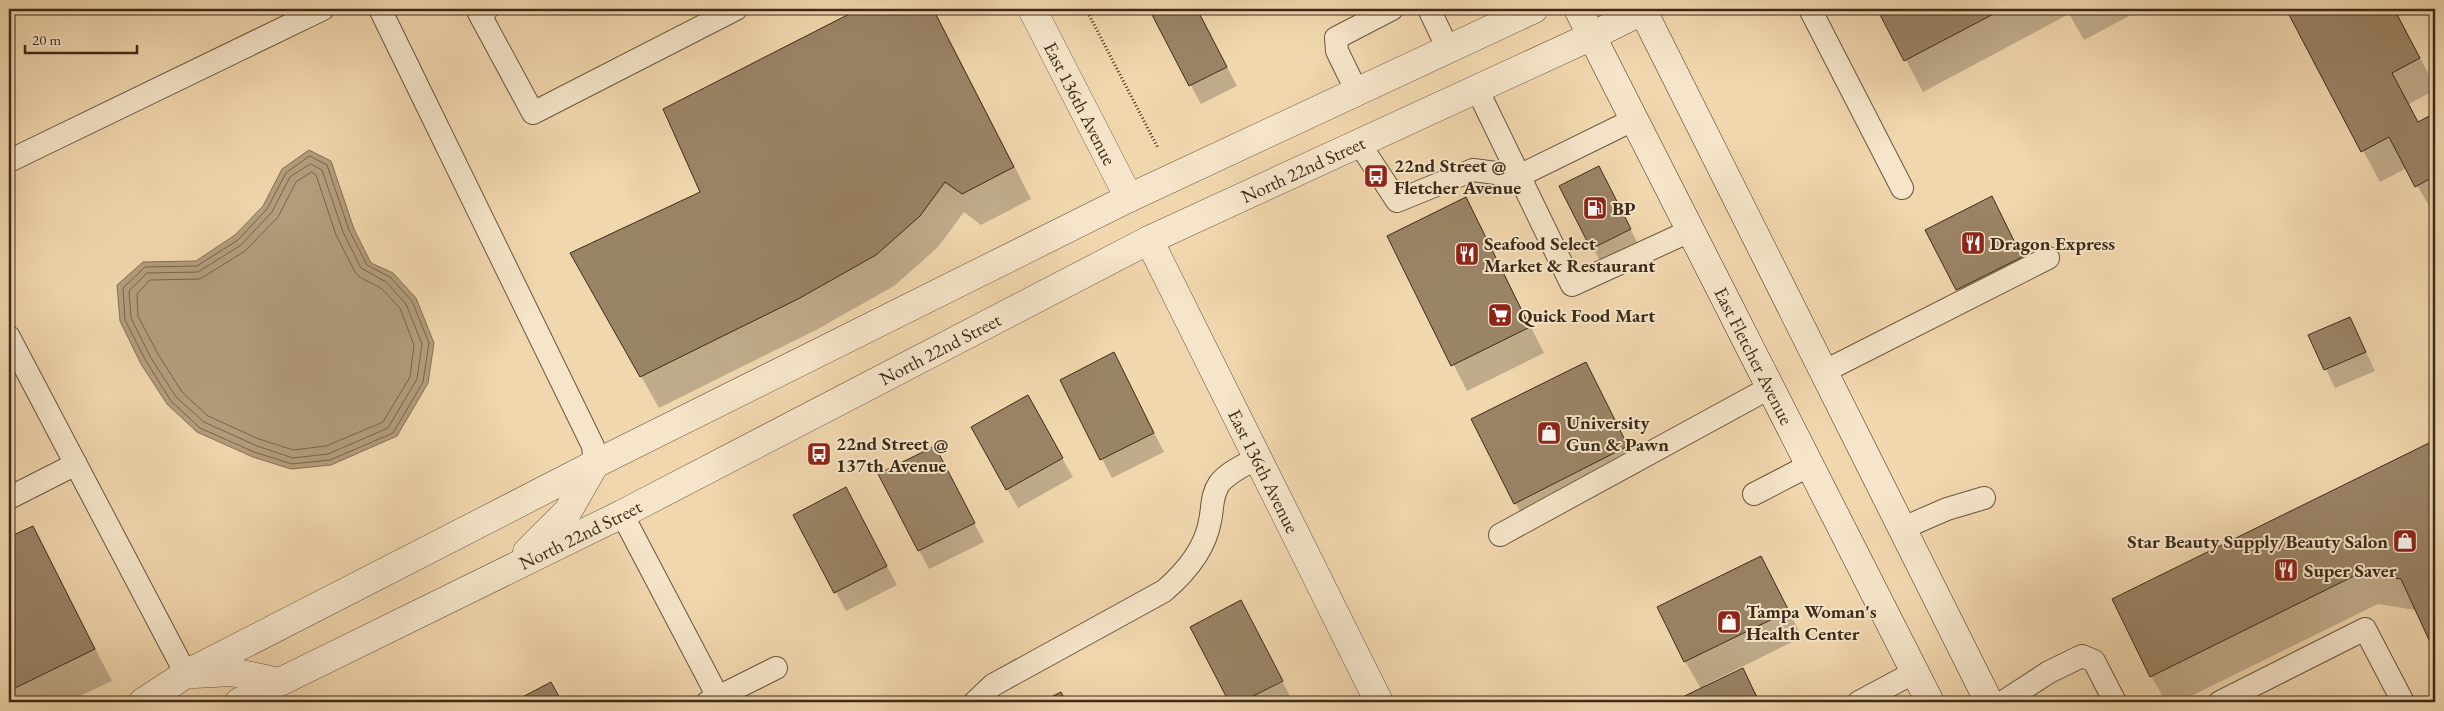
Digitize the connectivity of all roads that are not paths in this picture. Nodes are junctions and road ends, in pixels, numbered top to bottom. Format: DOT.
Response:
graph roads {
  1 [pos="322,9"];
  2 [pos="380,9"];
  3 [pos="736,9"];
  4 [pos="1032,9"];
  5 [pos="1392,9"];
  6 [pos="1429,9"];
  7 [pos="1534,9"];
  8 [pos="1578,9"];
  9 [pos="1644,9"];
  10 [pos="1810,9"];
  11 [pos="481,10"];
  12 [pos="1592,36"];
  13 [pos="1448,49"];
  14 [pos="1476,89"];
  15 [pos="1356,92"];
  16 [pos="1635,119"];
  17 [pos="1359,143"];
  18 [pos="9,161"];
  19 [pos="1519,176"];
  20 [pos="1902,188"];
  21 [pos="1128,198"];
  22 [pos="1692,230"];
  23 [pos="1149,240"];
  24 [pos="2048,258"];
  25 [pos="9,337"];
  26 [pos="1823,372"];
  27 [pos="1771,387"];
  28 [pos="1257,458"];
  29 [pos="76,464"];
  30 [pos="595,464"];
  31 [pos="1810,465"];
  32 [pos="1754,494"];
  33 [pos="9,498"];
  34 [pos="1984,498"];
  35 [pos="622,514"];
  36 [pos="1901,529"];
  37 [pos="1500,535"];
  38 [pos="510,568"];
  39 [pos="776,668"];
  40 [pos="1915,672"];
  41 [pos="186,674"];
  42 [pos="279,682"];
  43 [pos="713,700"];
  44 [pos="143,702"];
  45 [pos="239,702"];
  46 [pos="975,702"];
  47 [pos="1379,702"];
  48 [pos="1859,702"];
  49 [pos="1930,702"];
  50 [pos="1989,702"];
  51 [pos="2003,702"];
  52 [pos="2115,702"];
  53 [pos="2220,702"];
  54 [pos="2403,702"];
  1 -- 18 [label="lane"];
  2 -- 30 [label="lane"];
  3 -- 11 [label="lane"];
  4 -- 21 [label="street, East 136th Avenue"];
  5 -- 15 [label="lane"];
  6 -- 13 [label="lane"];
  7 -- 13 [label="street"];
  8 -- 12 [label="street, East Fletcher Avenue"];
  9 -- 12 [label="street, North 22nd Street"];
  9 -- 26 [label="street"];
  10 -- 20 [label="lane"];
  12 -- 14 [label="street, North 22nd Street"];
  12 -- 16 [label="street, East Fletcher Avenue"];
  13 -- 15 [label="street"];
  14 -- 17 [label="street, North 22nd Street"];
  14 -- 19 [label="lane"];
  15 -- 21 [label="street"];
  16 -- 19 [label="lane"];
  16 -- 22 [label="street, East Fletcher Avenue"];
  17 -- 19 [label="lane"];
  17 -- 23 [label="street, North 22nd Street"];
  19 -- 22 [label="lane"];
  21 -- 30 [label="street"];
  22 -- 27 [label="street, East Fletcher Avenue"];
  23 -- 28 [label="street, East 136th Avenue"];
  23 -- 35 [label="street, North 22nd Street"];
  24 -- 26 [label="lane"];
  25 -- 29 [label="lane"];
  26 -- 36 [label="street"];
  27 -- 31 [label="street, East Fletcher Avenue"];
  27 -- 37 [label="lane"];
  28 -- 46 [label="lane"];
  28 -- 47 [label="street, East 136th Avenue"];
  29 -- 33 [label="lane"];
  29 -- 41 [label="lane"];
  30 -- 38 [label="street"];
  30 -- 41 [label="street"];
  31 -- 32 [label="lane"];
  31 -- 40 [label="street, East Fletcher Avenue"];
  34 -- 36 [label="lane"];
  35 -- 38 [label="street, North 22nd Street"];
  35 -- 43 [label="lane"];
  36 -- 50 [label="street"];
  38 -- 42 [label="street, North 22nd Street"];
  39 -- 43 [label="lane"];
  40 -- 48 [label="lane"];
  40 -- 49 [label="street, East Fletcher Avenue"];
  41 -- 42 [label="street"];
  41 -- 44 [label="street"];
  42 -- 45 [label="street, North 22nd Street"];
  51 -- 52 [label="lane"];
  53 -- 54 [label="lane"];
}
